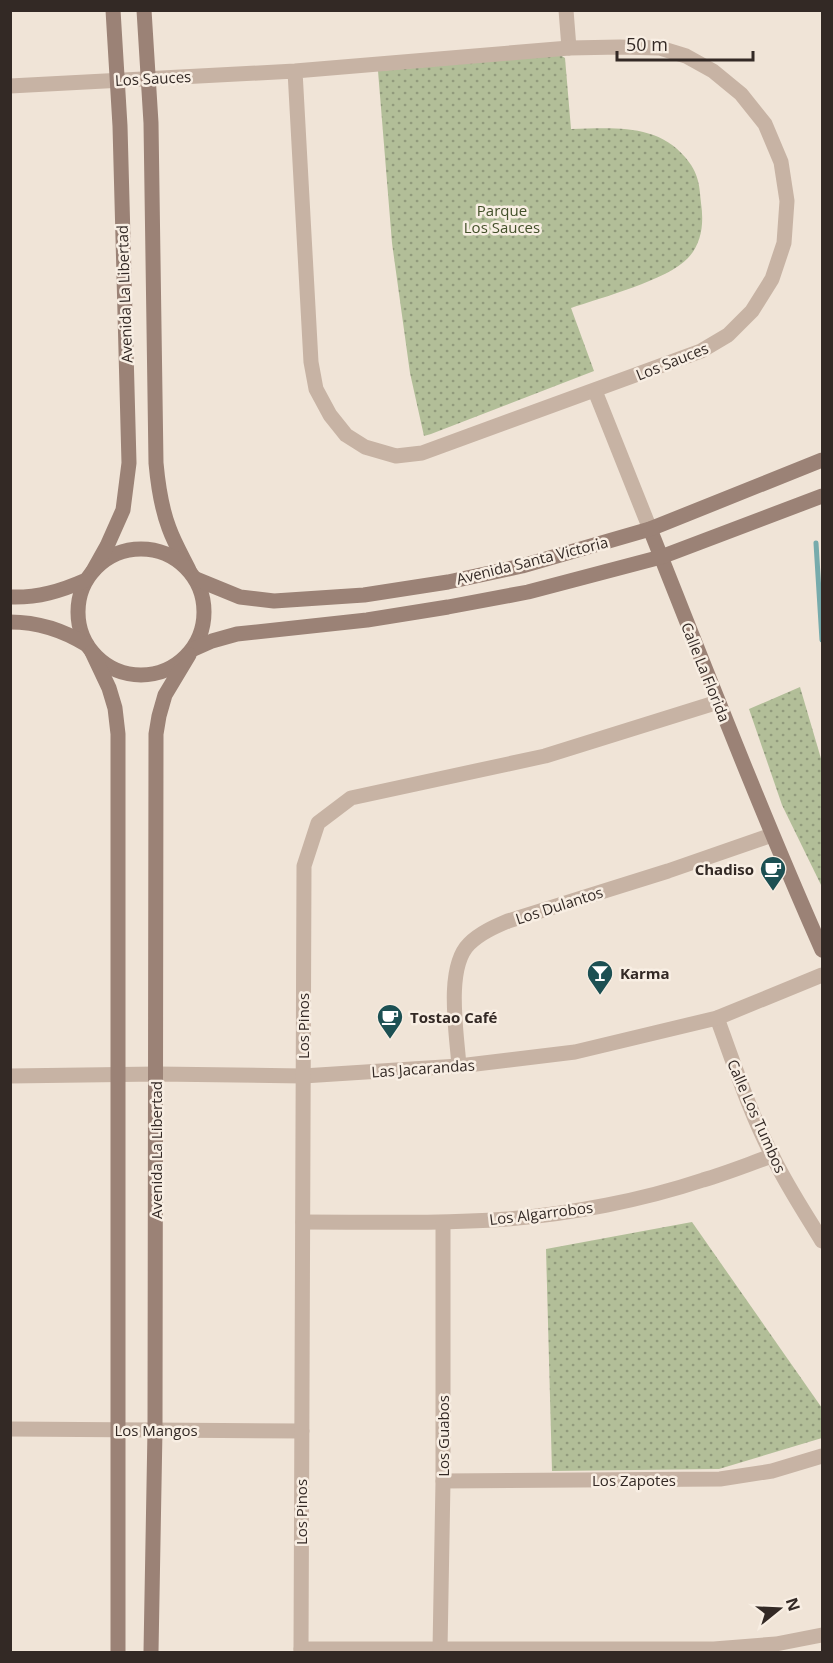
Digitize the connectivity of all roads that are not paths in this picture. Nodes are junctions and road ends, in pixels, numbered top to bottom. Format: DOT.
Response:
graph roads {
  1 [pos="113,10"];
  2 [pos="144,10"];
  3 [pos="566,10"];
  4 [pos="569,48"];
  5 [pos="295,71"];
  6 [pos="149,78"];
  7 [pos="117,80"];
  8 [pos="10,86"];
  9 [pos="595,391"];
  10 [pos="822,460"];
  11 [pos="822,496"];
  12 [pos="650,529"];
  13 [pos="661,557"];
  14 [pos="90,575"];
  15 [pos="192,575"];
  16 [pos="10,597"];
  17 [pos="10,622"];
  18 [pos="90,648"];
  19 [pos="192,652"];
  20 [pos="718,702"];
  21 [pos="772,835"];
  22 [pos="822,950"];
  23 [pos="822,975"];
  24 [pos="717,1018"];
  25 [pos="459,1066"];
  26 [pos="157,1074"];
  27 [pos="118,1075"];
  28 [pos="10,1076"];
  29 [pos="303,1076"];
  30 [pos="772,1156"];
  31 [pos="303,1222"];
  32 [pos="443,1222"];
  33 [pos="822,1241"];
  34 [pos="10,1429"];
  35 [pos="118,1430"];
  36 [pos="155,1430"];
  37 [pos="302,1431"];
  38 [pos="822,1456"];
  39 [pos="443,1481"];
  40 [pos="822,1635"];
  41 [pos="440,1650"];
  42 [pos="301,1651"];
  43 [pos="714,1651"];
  44 [pos="118,1653"];
  45 [pos="152,1653"];
  1 -- 7 [label="main road, Avenida La Libertad"];
  2 -- 6 [label="main road, Avenida La Libertad"];
  3 -- 4 [label="street"];
  4 -- 5 [label="street, Los Sauces"];
  4 -- 9 [label="street, Los Sauces"];
  5 -- 6 [label="street, Los Sauces"];
  5 -- 9 [label="street, Los Sauces"];
  6 -- 7 [label="street, Los Sauces"];
  6 -- 15 [label="main road, Avenida La Libertad"];
  7 -- 8 [label="street, Los Sauces"];
  7 -- 14 [label="main road, Avenida La Libertad"];
  9 -- 12 [label="street, Calle La Florida"];
  10 -- 12 [label="main road, Avenida Santa Victoria"];
  11 -- 13 [label="main road, Avenida Santa Victoria"];
  12 -- 13 [label="main road, Calle La Florida"];
  12 -- 15 [label="main road, Avenida Santa Victoria"];
  13 -- 19 [label="main road, Avenida Santa Victoria"];
  13 -- 20 [label="main road, Calle La Florida"];
  14 -- 15 [label="main road"];
  14 -- 16 [label="main road"];
  14 -- 18 [label="main road"];
  15 -- 19 [label="main road"];
  17 -- 18 [label="main road"];
  18 -- 19 [label="main road"];
  18 -- 27 [label="main road"];
  19 -- 26 [label="main road, Avenida La Libertad"];
  20 -- 21 [label="main road, Calle La Florida"];
  20 -- 29 [label="street, Los Pinos"];
  21 -- 22 [label="main road, Calle La Florida"];
  21 -- 25 [label="street, Los Dulantos"];
  23 -- 24 [label="street, Las Jacarandas"];
  24 -- 25 [label="street, Las Jacarandas"];
  24 -- 30 [label="street, Calle Los Tumbos"];
  25 -- 29 [label="street, Las Jacarandas"];
  26 -- 27 [label="street, Las Jacarandas"];
  26 -- 29 [label="street, Las Jacarandas"];
  26 -- 36 [label="main road, Avenida La Libertad"];
  27 -- 28 [label="street, Las Jacarandas"];
  27 -- 35 [label="main road"];
  29 -- 31 [label="street, Los Pinos"];
  30 -- 32 [label="street, Los Algarrobos"];
  30 -- 33 [label="street, Calle Los Tumbos"];
  31 -- 32 [label="street, Los Algarrobos"];
  31 -- 37 [label="street, Los Pinos"];
  32 -- 39 [label="street, Los Guabos"];
  34 -- 35 [label="street, Los Mangos"];
  35 -- 36 [label="street, Los Mangos"];
  35 -- 44 [label="main road"];
  36 -- 37 [label="street, Los Mangos"];
  36 -- 45 [label="main road, Avenida La Libertad"];
  37 -- 42 [label="street, Los Pinos"];
  38 -- 39 [label="street, Los Zapotes"];
  39 -- 41 [label="street, Los Guabos"];
  40 -- 43 [label="street"];
  41 -- 42 [label="street"];
  41 -- 43 [label="street"];
}
